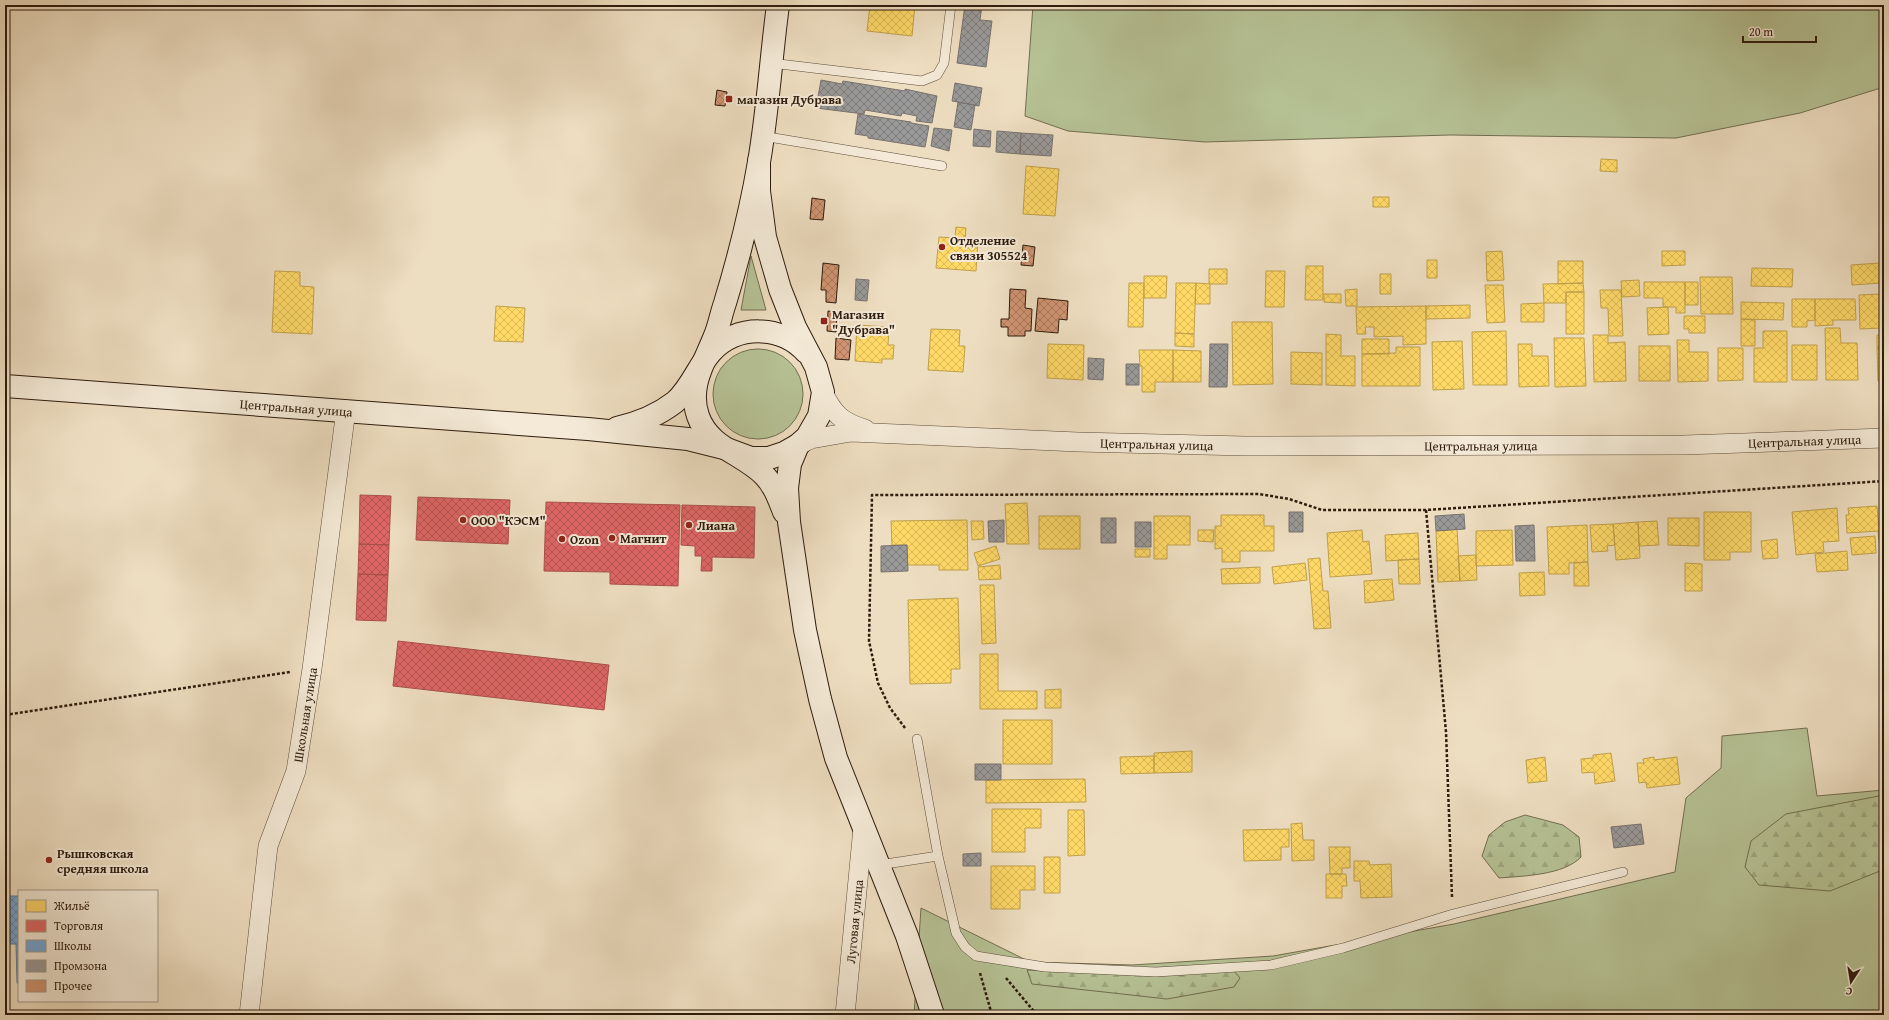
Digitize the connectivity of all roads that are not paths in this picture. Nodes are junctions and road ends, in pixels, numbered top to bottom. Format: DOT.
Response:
graph roads {
  1 [pos="778,5"];
  2 [pos="951,5"];
  3 [pos="770,62"];
  4 [pos="762,136"];
  5 [pos="759,161"];
  6 [pos="942,166"];
  7 [pos="809,356"];
  8 [pos="703,363"];
  9 [pos="5,386"];
  10 [pos="823,392"];
  11 [pos="346,410"];
  12 [pos="588,429"];
  13 [pos="872,432"];
  14 [pos="1884,438"];
  15 [pos="798,445"];
  16 [pos="724,448"];
  17 [pos="789,522"];
  18 [pos="917,739"];
  19 [pos="863,828"];
  20 [pos="938,856"];
  21 [pos="879,865"];
  22 [pos="1623,872"];
  23 [pos="249,1015"];
  24 [pos="845,1015"];
  25 [pos="933,1015"];
  1 -- 3 [label="main road"];
  2 -- 3 [label="lane"];
  3 -- 4 [label="main road"];
  4 -- 5 [label="main road"];
  4 -- 6 [label="lane"];
  5 -- 7 [label="main road"];
  5 -- 8 [label="main road"];
  7 -- 8 [label="main road"];
  7 -- 10 [label="main road"];
  8 -- 12 [label="main road"];
  8 -- 16 [label="main road"];
  9 -- 11 [label="main road, Центральная улица"];
  10 -- 13 [label="street"];
  10 -- 15 [label="main road"];
  11 -- 12 [label="main road, Центральная улица"];
  11 -- 23 [label="street, Школьная улица"];
  12 -- 16 [label="main road"];
  13 -- 14 [label="street, Центральная улица"];
  13 -- 15 [label="street"];
  15 -- 16 [label="main road"];
  15 -- 17 [label="main road"];
  16 -- 17 [label="main road"];
  17 -- 19 [label="main road"];
  18 -- 20 [label="lane"];
  19 -- 21 [label="main road"];
  19 -- 24 [label="street, Луговая улица"];
  20 -- 21 [label="lane"];
  20 -- 22 [label="lane"];
  21 -- 25 [label="main road"];
}
